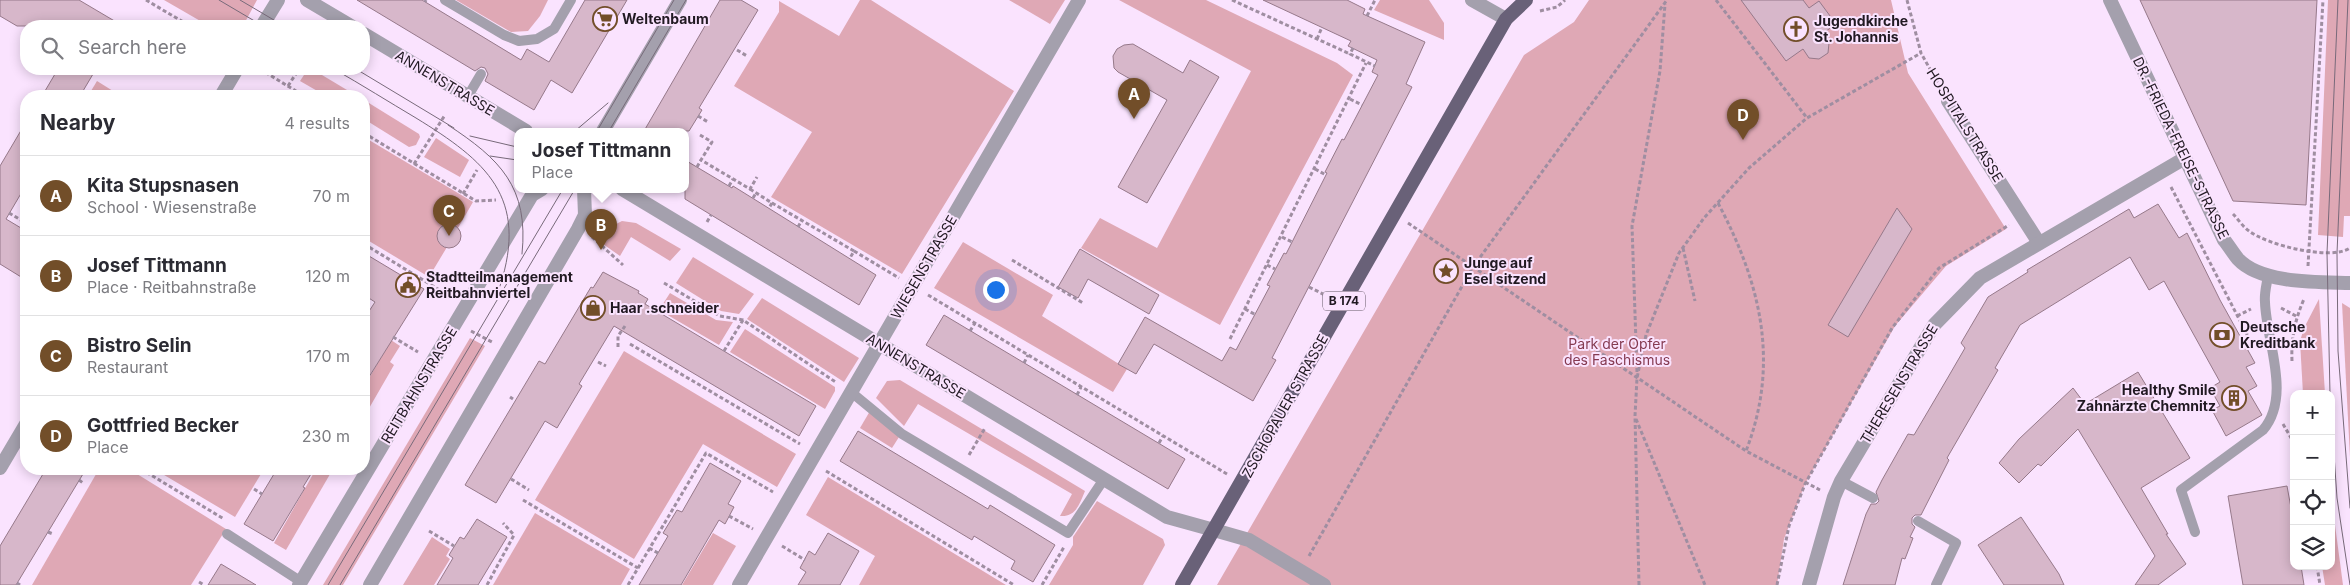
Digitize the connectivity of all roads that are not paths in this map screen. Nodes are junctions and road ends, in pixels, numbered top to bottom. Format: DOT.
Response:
graph roads {
  1 [pos="278,0"];
  2 [pos="307,0"];
  3 [pos="445,0"];
  4 [pos="571,0"];
  5 [pos="680,0"];
  6 [pos="1079,0"];
  7 [pos="1472,0"];
  8 [pos="1508,0"];
  9 [pos="1526,0"];
  10 [pos="2110,0"];
  11 [pos="1506,19"];
  12 [pos="266,20"];
  13 [pos="341,20"];
  14 [pos="370,38"];
  15 [pos="481,74"];
  16 [pos="233,75"];
  17 [pos="225,90"];
  18 [pos="468,96"];
  19 [pos="1948,101"];
  20 [pos="521,128"];
  21 [pos="604,128"];
  22 [pos="2185,158"];
  23 [pos="534,193"];
  24 [pos="584,193"];
  25 [pos="629,193"];
  26 [pos="2039,243"];
  27 [pos="2268,275"];
  28 [pos="2350,283"];
  29 [pos="879,344"];
  30 [pos="851,392"];
  31 [pos="20,434"];
  32 [pos="370,466"];
  33 [pos="0,468"];
  34 [pos="365,475"];
  35 [pos="1104,479"];
  36 [pos="1841,481"];
  37 [pos="1873,498"];
  38 [pos="1918,521"];
  39 [pos="1214,530"];
  40 [pos="2195,532"];
  41 [pos="227,534"];
  42 [pos="300,583"];
  43 [pos="370,585"];
  44 [pos="739,585"];
  45 [pos="1182,585"];
  46 [pos="1324,585"];
  47 [pos="1809,585"];
  48 [pos="1936,585"];
  1 -- 12 [label="street"];
  2 -- 13 [label="street"];
  3 -- 4 [label="lane"];
  5 -- 21 [label="street"];
  6 -- 29 [label="street, WIESENSTRASSE"];
  7 -- 11 [label="street"];
  8 -- 11 [label="main road, ZSCHOPAUER STRASSE / B 174"];
  9 -- 11 [label="main road, ZSCHOPAUER STRASSE / B 174"];
  10 -- 22 [label="street, DR.-FRIEDA-FREISE-STRASSE"];
  11 -- 39 [label="main road, ZSCHOPAUER STRASSE / B 174"];
  14 -- 18 [label="street, ANNENSTRASSE"];
  15 -- 18 [label="lane"];
  16 -- 17 [label="street"];
  18 -- 20 [label="street, ANNENSTRASSE"];
  19 -- 26 [label="street, HOSPITALSTRASSE"];
  22 -- 26 [label="street, THERESENSTRASSE"];
  22 -- 27 [label="street, DR.-FRIEDA-FREISE-STRASSE"];
  23 -- 32 [label="street, REITBAHNSTRASSE"];
  24 -- 43 [label="street"];
  25 -- 29 [label="street, ANNENSTRASSE"];
  26 -- 36 [label="street, THERESENSTRASSE"];
  27 -- 28 [label="street, DR.-FRIEDA-FREISE-STRASSE"];
  27 -- 40 [label="lane"];
  29 -- 30 [label="street, WIESENSTRASSE"];
  29 -- 35 [label="street, ANNENSTRASSE"];
  30 -- 35 [label="lane"];
  30 -- 44 [label="street, WIESENSTRASSE"];
  31 -- 33 [label="street"];
  34 -- 42 [label="street, REITBAHNSTRASSE"];
  35 -- 39 [label="street, ANNENSTRASSE"];
  36 -- 37 [label="lane"];
  36 -- 47 [label="street, THERESENSTRASSE"];
  38 -- 48 [label="lane"];
  39 -- 45 [label="main road, ZSCHOPAUER STRASSE / B 174"];
  39 -- 46 [label="street"];
  41 -- 42 [label="lane"];
}
